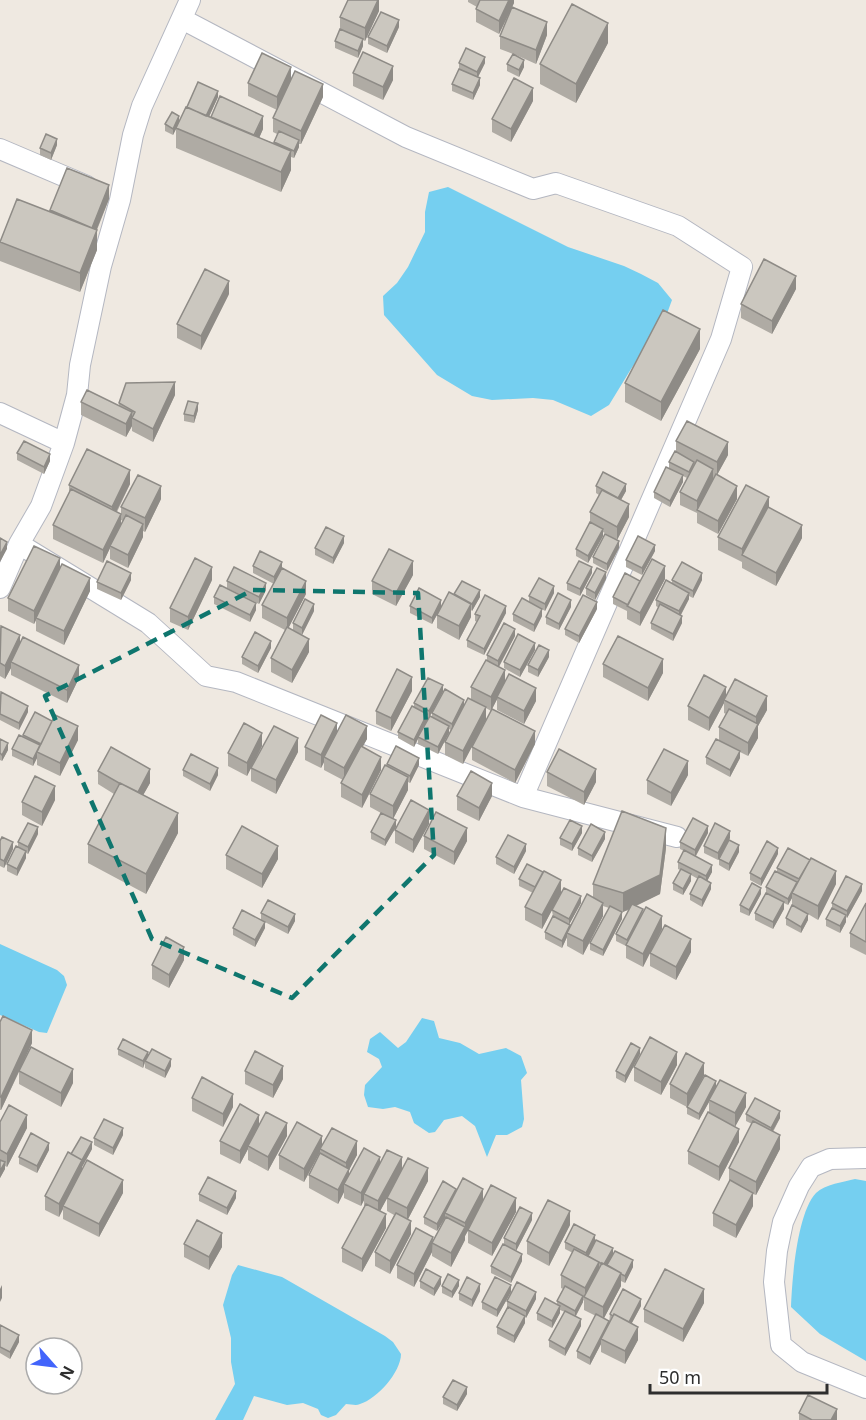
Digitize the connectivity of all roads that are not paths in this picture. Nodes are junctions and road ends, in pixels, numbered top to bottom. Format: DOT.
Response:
graph roads {
  1 [pos="190,0"];
  2 [pos="182,19"];
  3 [pos="0,149"];
  4 [pos="120,200"];
  5 [pos="0,413"];
  6 [pos="64,443"];
  7 [pos="19,544"];
  8 [pos="0,588"];
  9 [pos="523,797"];
  10 [pos="677,837"];
  11 [pos="866,1158"];
  12 [pos="866,1388"];
  1 -- 2 [label="street"];
  2 -- 4 [label="street"];
  2 -- 9 [label="street"];
  3 -- 4 [label="street"];
  4 -- 6 [label="street"];
  5 -- 6 [label="street"];
  6 -- 7 [label="street"];
  7 -- 8 [label="street"];
  7 -- 9 [label="street"];
  9 -- 10 [label="street"];
  11 -- 12 [label="street"];
}
